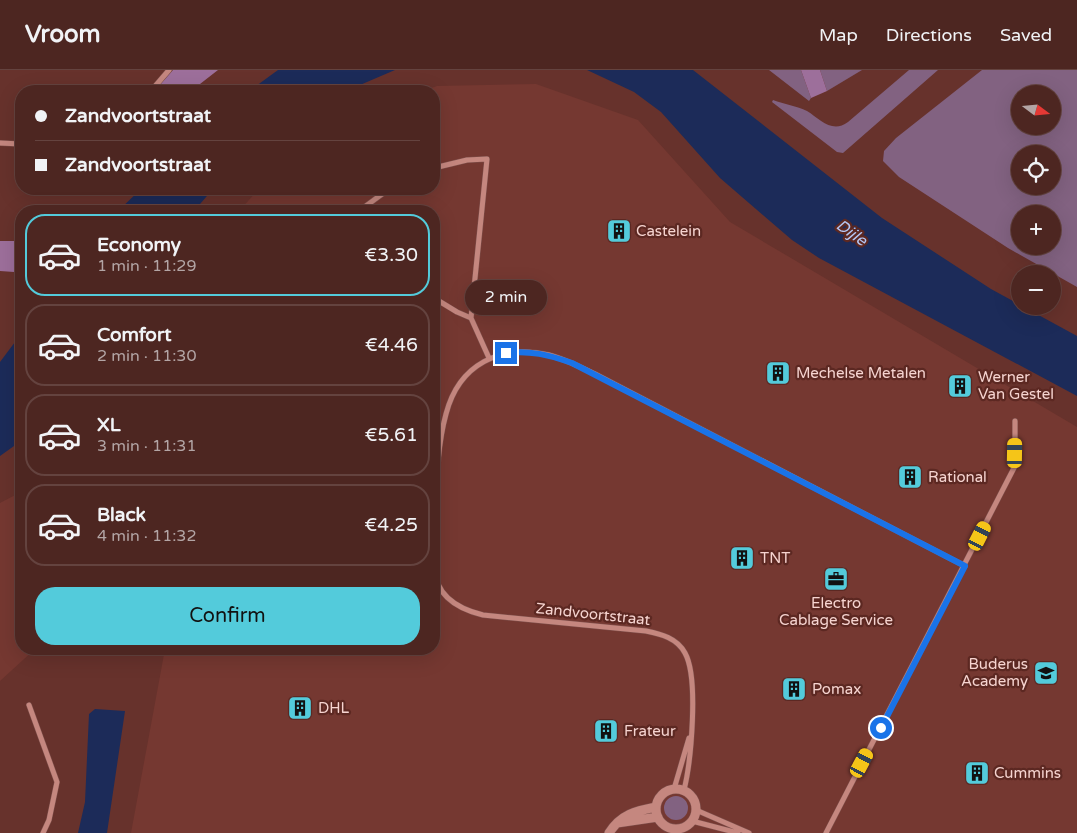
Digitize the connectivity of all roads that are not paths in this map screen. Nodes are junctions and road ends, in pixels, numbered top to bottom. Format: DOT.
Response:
graph roads {
  1 [pos="169,70"];
  2 [pos="156,85"];
  3 [pos="0,143"];
  4 [pos="15,144"];
  5 [pos="440,167"];
  6 [pos="381,195"];
  7 [pos="367,205"];
  8 [pos="440,301"];
  9 [pos="471,318"];
  10 [pos="488,358"];
  11 [pos="1015,421"];
  12 [pos="440,446"];
  13 [pos="965,566"];
  14 [pos="440,588"];
  15 [pos="29,705"];
  16 [pos="690,735"];
  17 [pos="679,790"];
  18 [pos="656,807"];
  19 [pos="696,810"];
  20 [pos="658,817"];
  21 [pos="692,821"];
  22 [pos="617,823"];
  23 [pos="669,830"];
  24 [pos="681,831"];
  25 [pos="43,833"];
  26 [pos="610,833"];
  27 [pos="738,833"];
  28 [pos="749,833"];
  29 [pos="826,833"];
  1 -- 2 [label="street"];
  3 -- 4 [label="street"];
  5 -- 9 [label="street"];
  6 -- 7 [label="street"];
  8 -- 9 [label="street"];
  9 -- 10 [label="street"];
  10 -- 12 [label="street"];
  10 -- 13 [label="street"];
  11 -- 13 [label="street"];
  13 -- 29 [label="street"];
  14 -- 16 [label="street, Zandvoortstraat"];
  15 -- 25 [label="street"];
  16 -- 17 [label="street, Zandvoortstraat"];
  16 -- 17 [label="street, Zandvoortstraat"];
  17 -- 18 [label="street"];
  17 -- 19 [label="street"];
  18 -- 20 [label="street"];
  18 -- 22 [label="street"];
  19 -- 21 [label="street"];
  19 -- 28 [label="street"];
  20 -- 22 [label="street"];
  20 -- 23 [label="street"];
  21 -- 24 [label="street"];
  21 -- 27 [label="street"];
  22 -- 26 [label="street"];
  23 -- 24 [label="street"];
}
